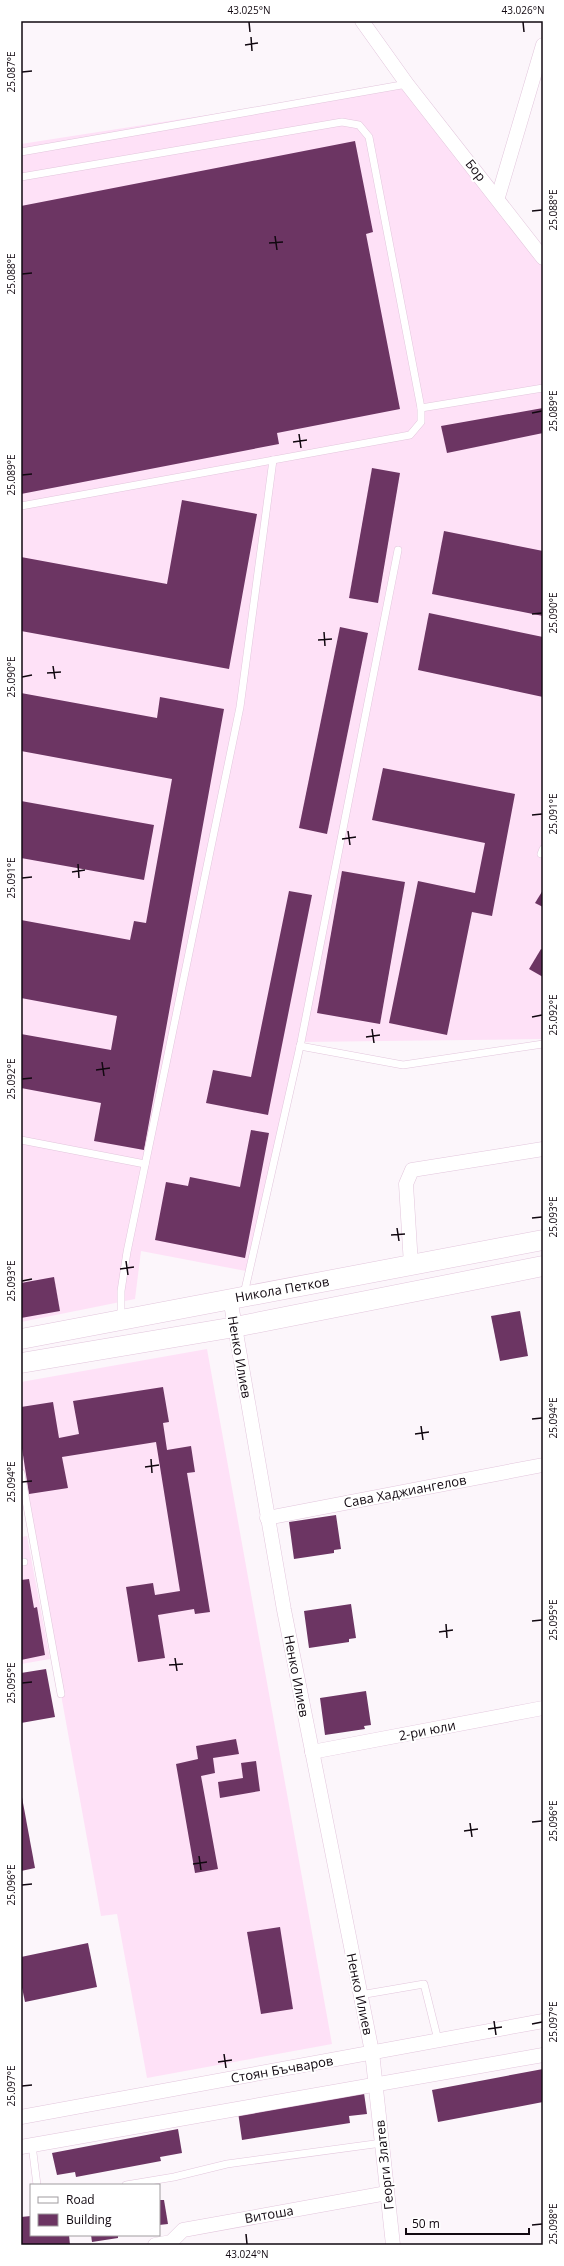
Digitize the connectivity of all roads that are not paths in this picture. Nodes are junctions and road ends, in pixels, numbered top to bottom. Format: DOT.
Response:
graph roads {
  1 [pos="362,21"];
  2 [pos="543,45"];
  3 [pos="407,84"];
  4 [pos="21,152"];
  5 [pos="21,177"];
  6 [pos="498,197"];
  7 [pos="543,258"];
  8 [pos="543,388"];
  9 [pos="421,408"];
  10 [pos="273,460"];
  11 [pos="21,506"];
  12 [pos="398,550"];
  13 [pos="543,1044"];
  14 [pos="300,1046"];
  15 [pos="21,1140"];
  16 [pos="543,1149"];
  17 [pos="145,1164"];
  18 [pos="543,1240"];
  19 [pos="411,1265"];
  20 [pos="543,1266"];
  21 [pos="237,1297"];
  22 [pos="121,1319"];
  23 [pos="235,1327"];
  24 [pos="21,1339"];
  25 [pos="21,1363"];
  26 [pos="543,1464"];
  27 [pos="21,1473"];
  28 [pos="267,1518"];
  29 [pos="61,1694"];
  30 [pos="543,1707"];
  31 [pos="312,1752"];
  32 [pos="360,1995"];
  33 [pos="543,2021"];
  34 [pos="438,2040"];
  35 [pos="372,2052"];
  36 [pos="543,2055"];
  37 [pos="376,2084"];
  38 [pos="21,2117"];
  39 [pos="382,2143"];
  40 [pos="27,2146"];
  41 [pos="37,2184"];
  42 [pos="132,2184"];
  43 [pos="387,2193"];
  44 [pos="171,2244"];
  45 [pos="155,2245"];
  46 [pos="393,2245"];
  1 -- 3 [label="street, Бор"];
  2 -- 6 [label="street"];
  3 -- 4 [label="lane"];
  3 -- 6 [label="street, Бор"];
  5 -- 9 [label="lane"];
  6 -- 7 [label="street, Бор"];
  8 -- 9 [label="lane"];
  9 -- 10 [label="lane"];
  10 -- 11 [label="lane"];
  10 -- 17 [label="lane"];
  12 -- 14 [label="lane"];
  13 -- 14 [label="lane"];
  14 -- 21 [label="lane"];
  15 -- 17 [label="lane"];
  16 -- 19 [label="street"];
  17 -- 22 [label="lane"];
  18 -- 19 [label="main road, Никола Петков"];
  19 -- 21 [label="main road, Никола Петков"];
  20 -- 23 [label="main road, Никола Петков"];
  21 -- 22 [label="main road, Никола Петков"];
  21 -- 23 [label="street, Ненко Илиев"];
  22 -- 24 [label="main road, Никола Петков"];
  23 -- 25 [label="main road, Никола Петков"];
  23 -- 28 [label="street, Ненко Илиев"];
  26 -- 28 [label="street, Сава Хаджиангелов"];
  27 -- 29 [label="lane"];
  28 -- 31 [label="street, Ненко Илиев"];
  30 -- 31 [label="street, 2-ри юли"];
  31 -- 32 [label="street, Ненко Илиев"];
  32 -- 34 [label="lane"];
  32 -- 35 [label="street, Ненко Илиев"];
  33 -- 34 [label="street, Стоян Бъчваров"];
  34 -- 35 [label="street, Стоян Бъчваров"];
  35 -- 37 [label="street, Ненко Илиев"];
  35 -- 38 [label="street, Стоян Бъчваров"];
  36 -- 37 [label="street"];
  37 -- 39 [label="street, Георги Златев"];
  37 -- 40 [label="street"];
  39 -- 42 [label="lane"];
  39 -- 43 [label="street, Георги Златев"];
  40 -- 41 [label="lane"];
  43 -- 44 [label="street, Витоша"];
  43 -- 46 [label="street, Георги Златев"];
  44 -- 45 [label="street, Витоша"];
}
